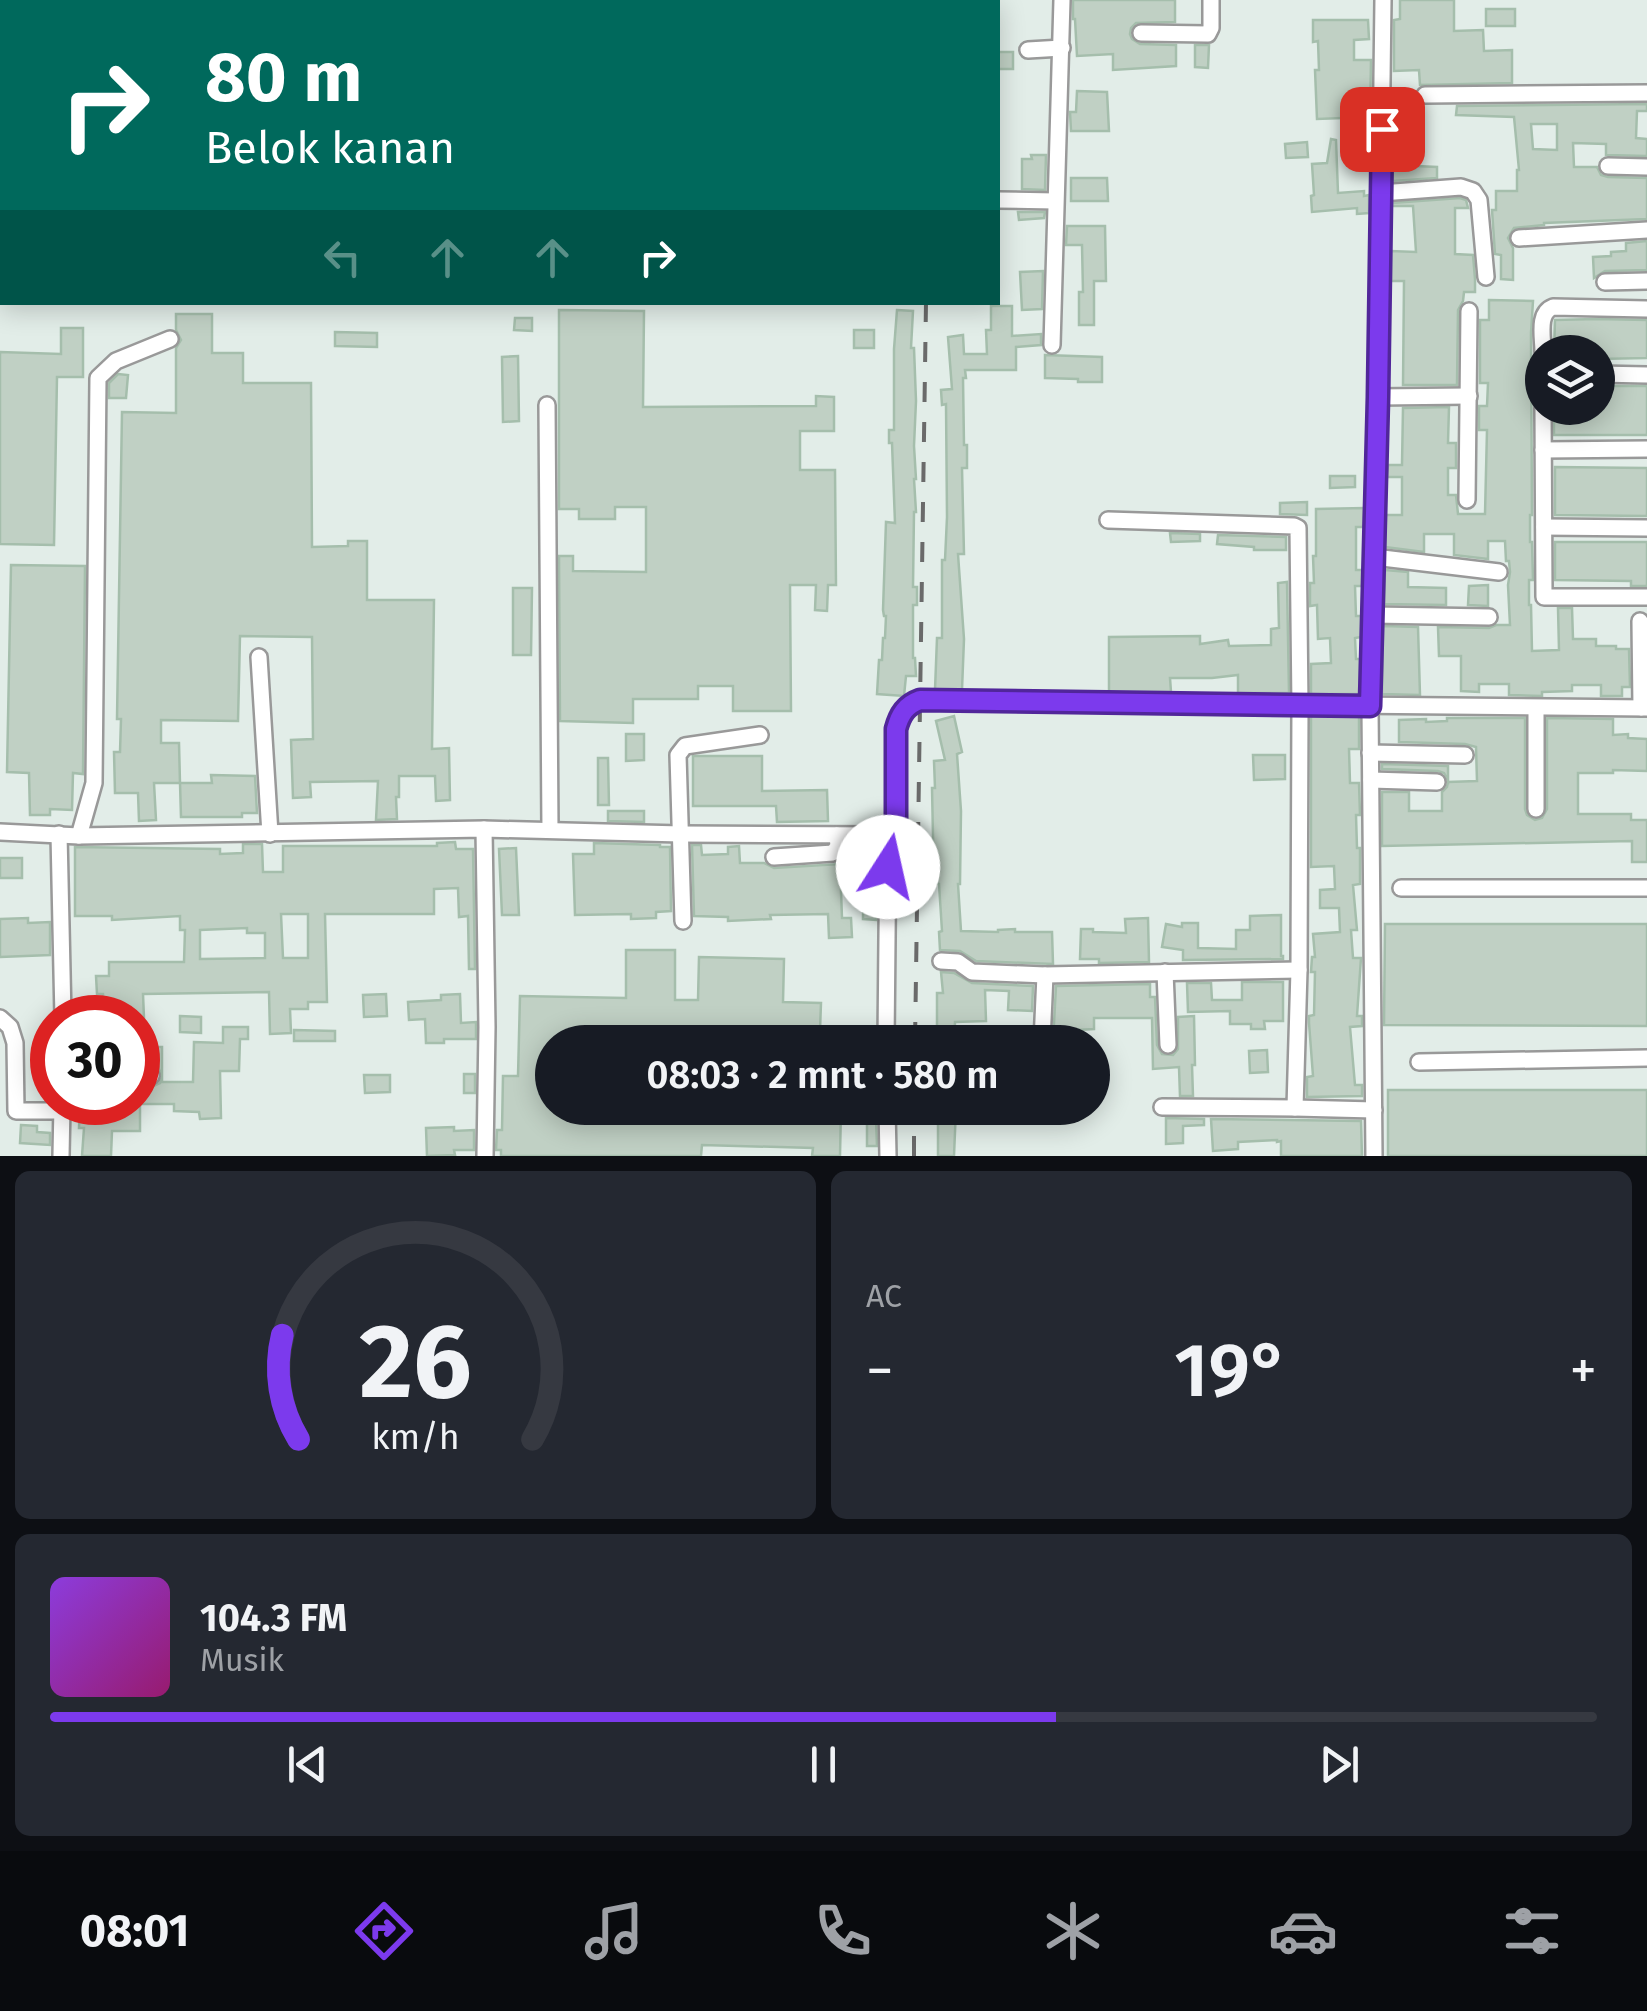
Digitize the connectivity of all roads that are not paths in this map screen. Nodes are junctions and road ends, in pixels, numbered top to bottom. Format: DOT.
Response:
graph roads {
  1 [pos="1062,0"];
  2 [pos="1211,0"];
  3 [pos="1383,0"];
  4 [pos="1141,33"];
  5 [pos="1062,48"];
  6 [pos="1028,50"];
  7 [pos="1647,93"];
  8 [pos="1425,95"];
  9 [pos="1608,166"];
  10 [pos="1647,167"];
  11 [pos="1381,194"];
  12 [pos="1000,200"];
  13 [pos="1055,202"];
  14 [pos="1647,230"];
  15 [pos="1519,238"];
  16 [pos="1486,277"];
  17 [pos="1647,281"];
  18 [pos="1605,282"];
  19 [pos="1647,309"];
  20 [pos="1470,311"];
  21 [pos="1543,335"];
  22 [pos="170,339"];
  23 [pos="1052,345"];
  24 [pos="1615,374"];
  25 [pos="1647,375"];
  26 [pos="1469,396"];
  27 [pos="1378,397"];
  28 [pos="546,406"];
  29 [pos="1543,425"];
  30 [pos="1647,449"];
  31 [pos="1543,450"];
  32 [pos="1468,500"];
  33 [pos="1108,520"];
  34 [pos="1544,527"];
  35 [pos="1647,528"];
  36 [pos="1374,556"];
  37 [pos="1499,572"];
  38 [pos="1647,597"];
  39 [pos="1373,615"];
  40 [pos="1489,617"];
  41 [pos="1640,621"];
  42 [pos="259,657"];
  43 [pos="1300,706"];
  44 [pos="1370,706"];
  45 [pos="1536,708"];
  46 [pos="1644,708"];
  47 [pos="760,735"];
  48 [pos="1370,753"];
  49 [pos="1465,755"];
  50 [pos="1371,780"];
  51 [pos="1436,782"];
  52 [pos="1536,809"];
  53 [pos="484,829"];
  54 [pos="550,830"];
  55 [pos="0,832"];
  56 [pos="58,834"];
  57 [pos="270,834"];
  58 [pos="682,834"];
  59 [pos="888,834"];
  60 [pos="837,835"];
  61 [pos="79,836"];
  62 [pos="774,857"];
  63 [pos="1401,888"];
  64 [pos="1647,888"];
  65 [pos="683,921"];
  66 [pos="942,961"];
  67 [pos="1299,970"];
  68 [pos="1166,972"];
  69 [pos="1045,975"];
  70 [pos="62,995"];
  71 [pos="0,1018"];
  72 [pos="886,1025"];
  73 [pos="1043,1025"];
  74 [pos="1168,1044"];
  75 [pos="1647,1058"];
  76 [pos="1419,1062"];
  77 [pos="1162,1107"];
  78 [pos="1295,1108"];
  79 [pos="8,1110"];
  80 [pos="1374,1110"];
  81 [pos="62,1125"];
  82 [pos="887,1125"];
  83 [pos="61,1156"];
  84 [pos="486,1156"];
  85 [pos="888,1156"];
  86 [pos="1374,1156"];
  1 -- 5 [label="street"];
  2 -- 4 [label="street"];
  3 -- 11 [label="street"];
  5 -- 6 [label="street"];
  5 -- 13 [label="street"];
  7 -- 8 [label="street"];
  9 -- 10 [label="street"];
  11 -- 16 [label="street"];
  11 -- 27 [label="street"];
  12 -- 13 [label="street"];
  13 -- 23 [label="street"];
  14 -- 15 [label="street"];
  17 -- 18 [label="street"];
  19 -- 21 [label="street"];
  20 -- 26 [label="street"];
  22 -- 61 [label="street"];
  24 -- 25 [label="street"];
  26 -- 27 [label="street"];
  26 -- 32 [label="street"];
  27 -- 36 [label="street"];
  28 -- 54 [label="street"];
  29 -- 31 [label="street"];
  30 -- 31 [label="street"];
  31 -- 34 [label="street"];
  33 -- 43 [label="street"];
  34 -- 35 [label="street"];
  34 -- 38 [label="street"];
  36 -- 37 [label="street"];
  36 -- 39 [label="street"];
  39 -- 40 [label="street"];
  39 -- 44 [label="street"];
  41 -- 46 [label="street"];
  42 -- 57 [label="street"];
  43 -- 44 [label="street"];
  43 -- 59 [label="street"];
  43 -- 67 [label="street"];
  44 -- 45 [label="street"];
  44 -- 48 [label="street"];
  45 -- 46 [label="street"];
  45 -- 52 [label="street"];
  47 -- 58 [label="street"];
  48 -- 49 [label="street"];
  48 -- 50 [label="street"];
  50 -- 51 [label="street"];
  50 -- 80 [label="street"];
  53 -- 54 [label="street"];
  53 -- 57 [label="street"];
  53 -- 84 [label="street"];
  54 -- 58 [label="street"];
  55 -- 56 [label="street"];
  56 -- 61 [label="street"];
  56 -- 70 [label="street"];
  57 -- 61 [label="street"];
  58 -- 60 [label="street"];
  58 -- 65 [label="street"];
  59 -- 60 [label="street"];
  59 -- 72 [label="street"];
  60 -- 62 [label="street"];
  63 -- 64 [label="street"];
  66 -- 69 [label="street"];
  67 -- 68 [label="street"];
  67 -- 78 [label="street"];
  68 -- 69 [label="street"];
  68 -- 74 [label="street"];
  69 -- 73 [label="street"];
  71 -- 79 [label="street"];
  75 -- 76 [label="street"];
  77 -- 78 [label="street"];
  78 -- 80 [label="street"];
  80 -- 86 [label="street"];
  81 -- 83 [label="street"];
  82 -- 85 [label="street"];
}
